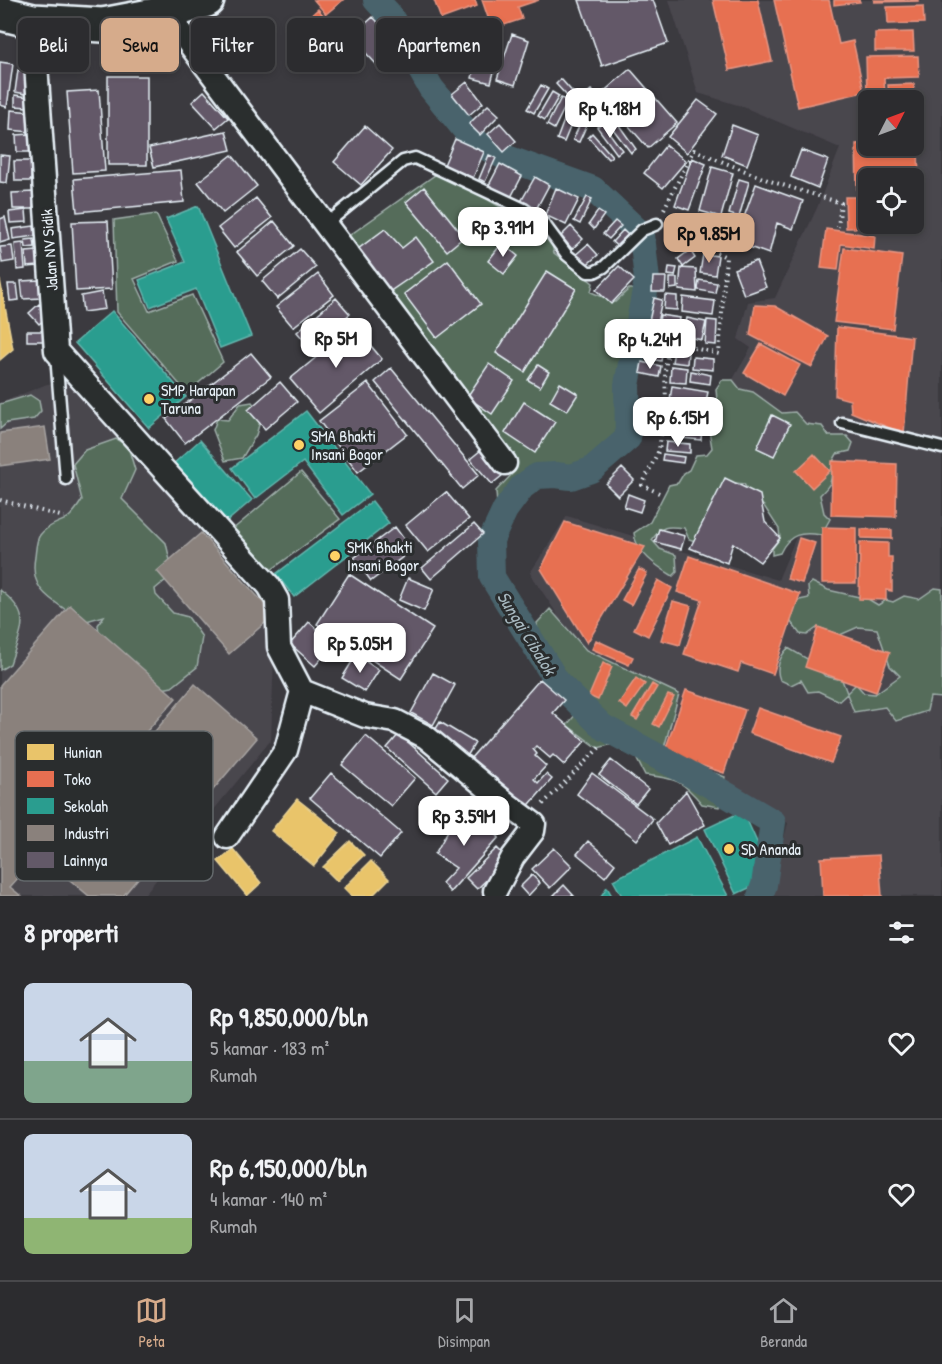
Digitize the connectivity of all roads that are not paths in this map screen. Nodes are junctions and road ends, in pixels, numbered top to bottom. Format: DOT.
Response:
graph roads {
  1 [pos="207,0"];
  2 [pos="0,13"];
  3 [pos="166,13"];
  4 [pos="21,18"];
  5 [pos="89,24"];
  6 [pos="37,72"];
  7 [pos="657,224"];
  8 [pos="325,225"];
  9 [pos="56,351"];
  10 [pos="842,423"];
  11 [pos="942,448"];
  12 [pos="505,463"];
  13 [pos="66,479"];
  14 [pos="302,691"];
  15 [pos="227,837"];
  16 [pos="498,894"];
  1 -- 3 [label="main road"];
  2 -- 4 [label="main road"];
  3 -- 5 [label="main road"];
  3 -- 8 [label="street"];
  6 -- 9 [label="street, Jalan NV Sidik"];
  7 -- 8 [label="lane"];
  8 -- 12 [label="street"];
  9 -- 13 [label="lane, Jalan NV Sidik"];
  9 -- 14 [label="street"];
  10 -- 11 [label="lane"];
  14 -- 15 [label="street"];
  14 -- 16 [label="street"];
}
